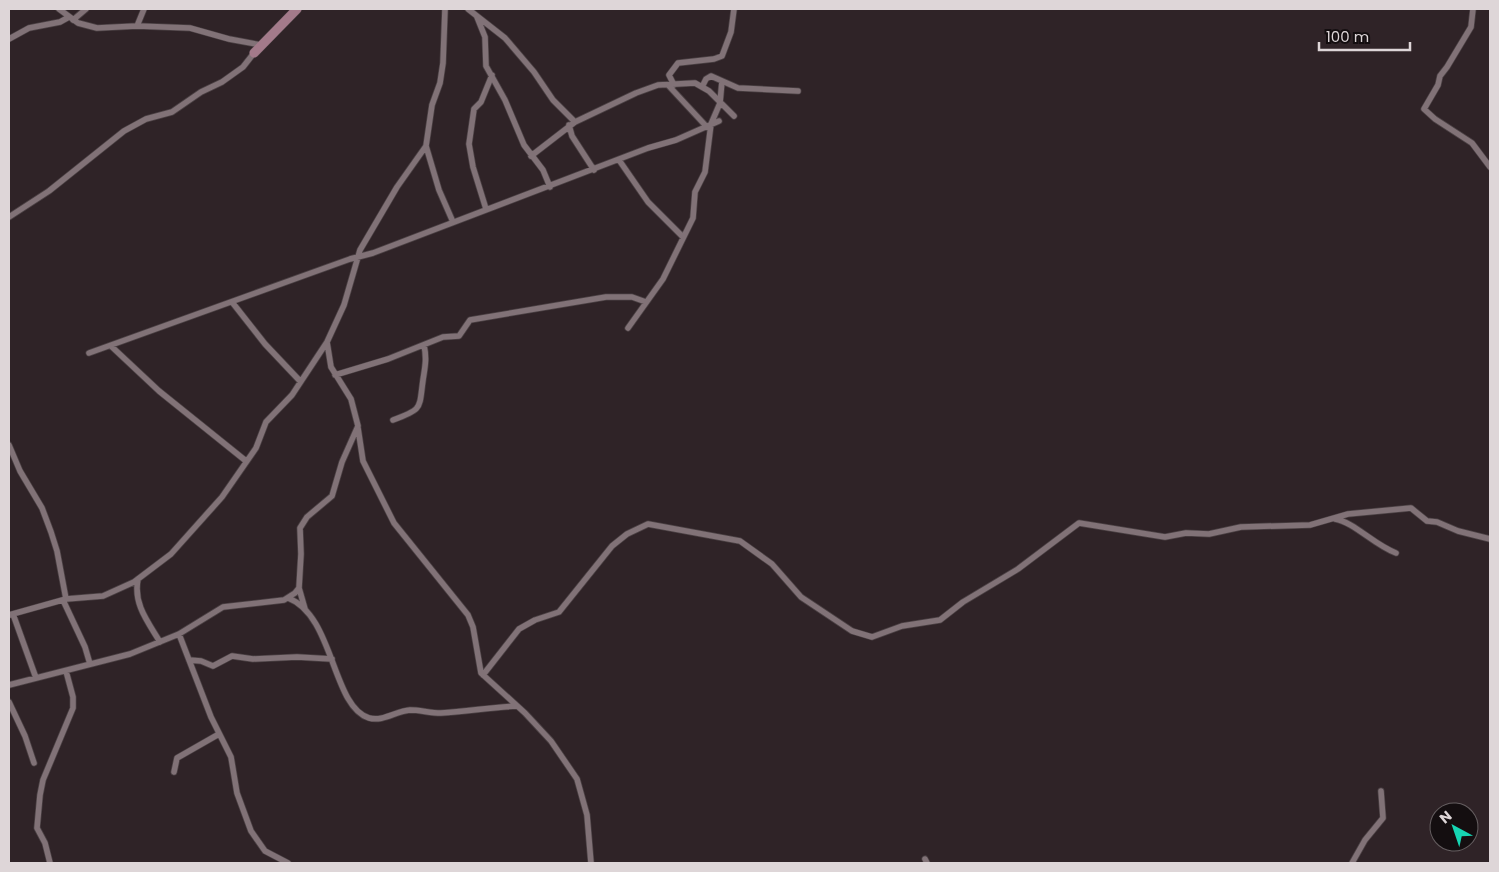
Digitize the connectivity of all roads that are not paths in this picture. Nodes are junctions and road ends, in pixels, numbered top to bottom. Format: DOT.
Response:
graph roads {
  1 [pos="59,9"];
  2 [pos="86,9"];
  3 [pos="144,9"];
  4 [pos="297,9"];
  5 [pos="445,9"];
  6 [pos="468,9"];
  7 [pos="734,9"];
  8 [pos="1473,9"];
  9 [pos="71,18"];
  10 [pos="477,18"];
  11 [pos="137,26"];
  12 [pos="9,39"];
  13 [pos="261,45"];
  14 [pos="254,53"];
  15 [pos="492,75"];
  16 [pos="722,81"];
  17 [pos="671,85"];
  18 [pos="702,87"];
  19 [pos="798,91"];
  20 [pos="720,103"];
  21 [pos="734,116"];
  22 [pos="719,121"];
  23 [pos="572,124"];
  24 [pos="709,125"];
  25 [pos="426,146"];
  26 [pos="532,156"];
  27 [pos="619,160"];
  28 [pos="1490,167"];
  29 [pos="594,170"];
  30 [pos="550,187"];
  31 [pos="486,209"];
  32 [pos="9,218"];
  33 [pos="453,222"];
  34 [pos="683,237"];
  35 [pos="357,258"];
  36 [pos="232,302"];
  37 [pos="646,302"];
  38 [pos="628,328"];
  39 [pos="327,342"];
  40 [pos="424,345"];
  41 [pos="111,346"];
  42 [pos="89,353"];
  43 [pos="335,375"];
  44 [pos="300,381"];
  45 [pos="393,420"];
  46 [pos="358,426"];
  47 [pos="9,445"];
  48 [pos="246,461"];
  49 [pos="1335,518"];
  50 [pos="1490,539"];
  51 [pos="1396,553"];
  52 [pos="138,579"];
  53 [pos="299,588"];
  54 [pos="288,598"];
  55 [pos="65,600"];
  56 [pos="306,610"];
  57 [pos="11,614"];
  58 [pos="179,634"];
  59 [pos="160,642"];
  60 [pos="332,659"];
  61 [pos="189,660"];
  62 [pos="90,664"];
  63 [pos="66,671"];
  64 [pos="483,675"];
  65 [pos="36,678"];
  66 [pos="9,685"];
  67 [pos="9,702"];
  68 [pos="517,706"];
  69 [pos="219,734"];
  70 [pos="34,763"];
  71 [pos="174,772"];
  72 [pos="1381,791"];
  73 [pos="50,863"];
  74 [pos="288,863"];
  75 [pos="592,863"];
  76 [pos="1352,863"];
  1 -- 9 [label="street"];
  2 -- 9 [label="street"];
  3 -- 11 [label="street"];
  4 -- 13 [label="street"];
  5 -- 25 [label="street"];
  6 -- 10 [label="street"];
  7 -- 17 [label="street"];
  8 -- 28 [label="street"];
  9 -- 11 [label="street"];
  9 -- 12 [label="street"];
  10 -- 15 [label="street"];
  10 -- 23 [label="street"];
  11 -- 13 [label="street"];
  13 -- 14 [label="street"];
  14 -- 32 [label="street"];
  15 -- 26 [label="street"];
  15 -- 31 [label="street"];
  16 -- 18 [label="street"];
  16 -- 19 [label="street"];
  16 -- 20 [label="street"];
  17 -- 18 [label="street"];
  17 -- 23 [label="street"];
  17 -- 24 [label="street"];
  18 -- 20 [label="street"];
  20 -- 21 [label="street"];
  20 -- 24 [label="street"];
  22 -- 24 [label="street"];
  23 -- 26 [label="street"];
  23 -- 29 [label="street"];
  24 -- 27 [label="street"];
  24 -- 34 [label="street"];
  25 -- 33 [label="street"];
  25 -- 35 [label="street"];
  26 -- 30 [label="street"];
  27 -- 29 [label="street"];
  27 -- 34 [label="street"];
  29 -- 30 [label="street"];
  30 -- 31 [label="street"];
  31 -- 33 [label="street"];
  33 -- 35 [label="street"];
  34 -- 37 [label="street"];
  35 -- 36 [label="street"];
  35 -- 39 [label="street"];
  36 -- 41 [label="street"];
  36 -- 44 [label="street"];
  37 -- 38 [label="street"];
  37 -- 40 [label="street"];
  39 -- 43 [label="street"];
  39 -- 44 [label="street"];
  40 -- 43 [label="street"];
  40 -- 45 [label="street"];
  41 -- 42 [label="street"];
  41 -- 48 [label="street"];
  43 -- 46 [label="street"];
  44 -- 48 [label="street"];
  46 -- 53 [label="street"];
  46 -- 64 [label="street"];
  47 -- 55 [label="street"];
  48 -- 52 [label="street"];
  49 -- 50 [label="street"];
  49 -- 51 [label="street"];
  49 -- 64 [label="street"];
  52 -- 55 [label="street"];
  52 -- 59 [label="street"];
  53 -- 54 [label="street"];
  53 -- 56 [label="street"];
  54 -- 56 [label="street"];
  54 -- 58 [label="street"];
  55 -- 57 [label="street"];
  55 -- 62 [label="street"];
  56 -- 60 [label="street"];
  57 -- 65 [label="street"];
  58 -- 59 [label="street"];
  58 -- 61 [label="street"];
  59 -- 62 [label="street"];
  60 -- 61 [label="street"];
  60 -- 68 [label="street"];
  61 -- 69 [label="street"];
  62 -- 63 [label="street"];
  63 -- 65 [label="street"];
  63 -- 73 [label="street"];
  64 -- 68 [label="street"];
  65 -- 66 [label="street"];
  67 -- 70 [label="street"];
  68 -- 75 [label="street"];
  69 -- 71 [label="street"];
  69 -- 74 [label="street"];
  72 -- 76 [label="street"];
}
